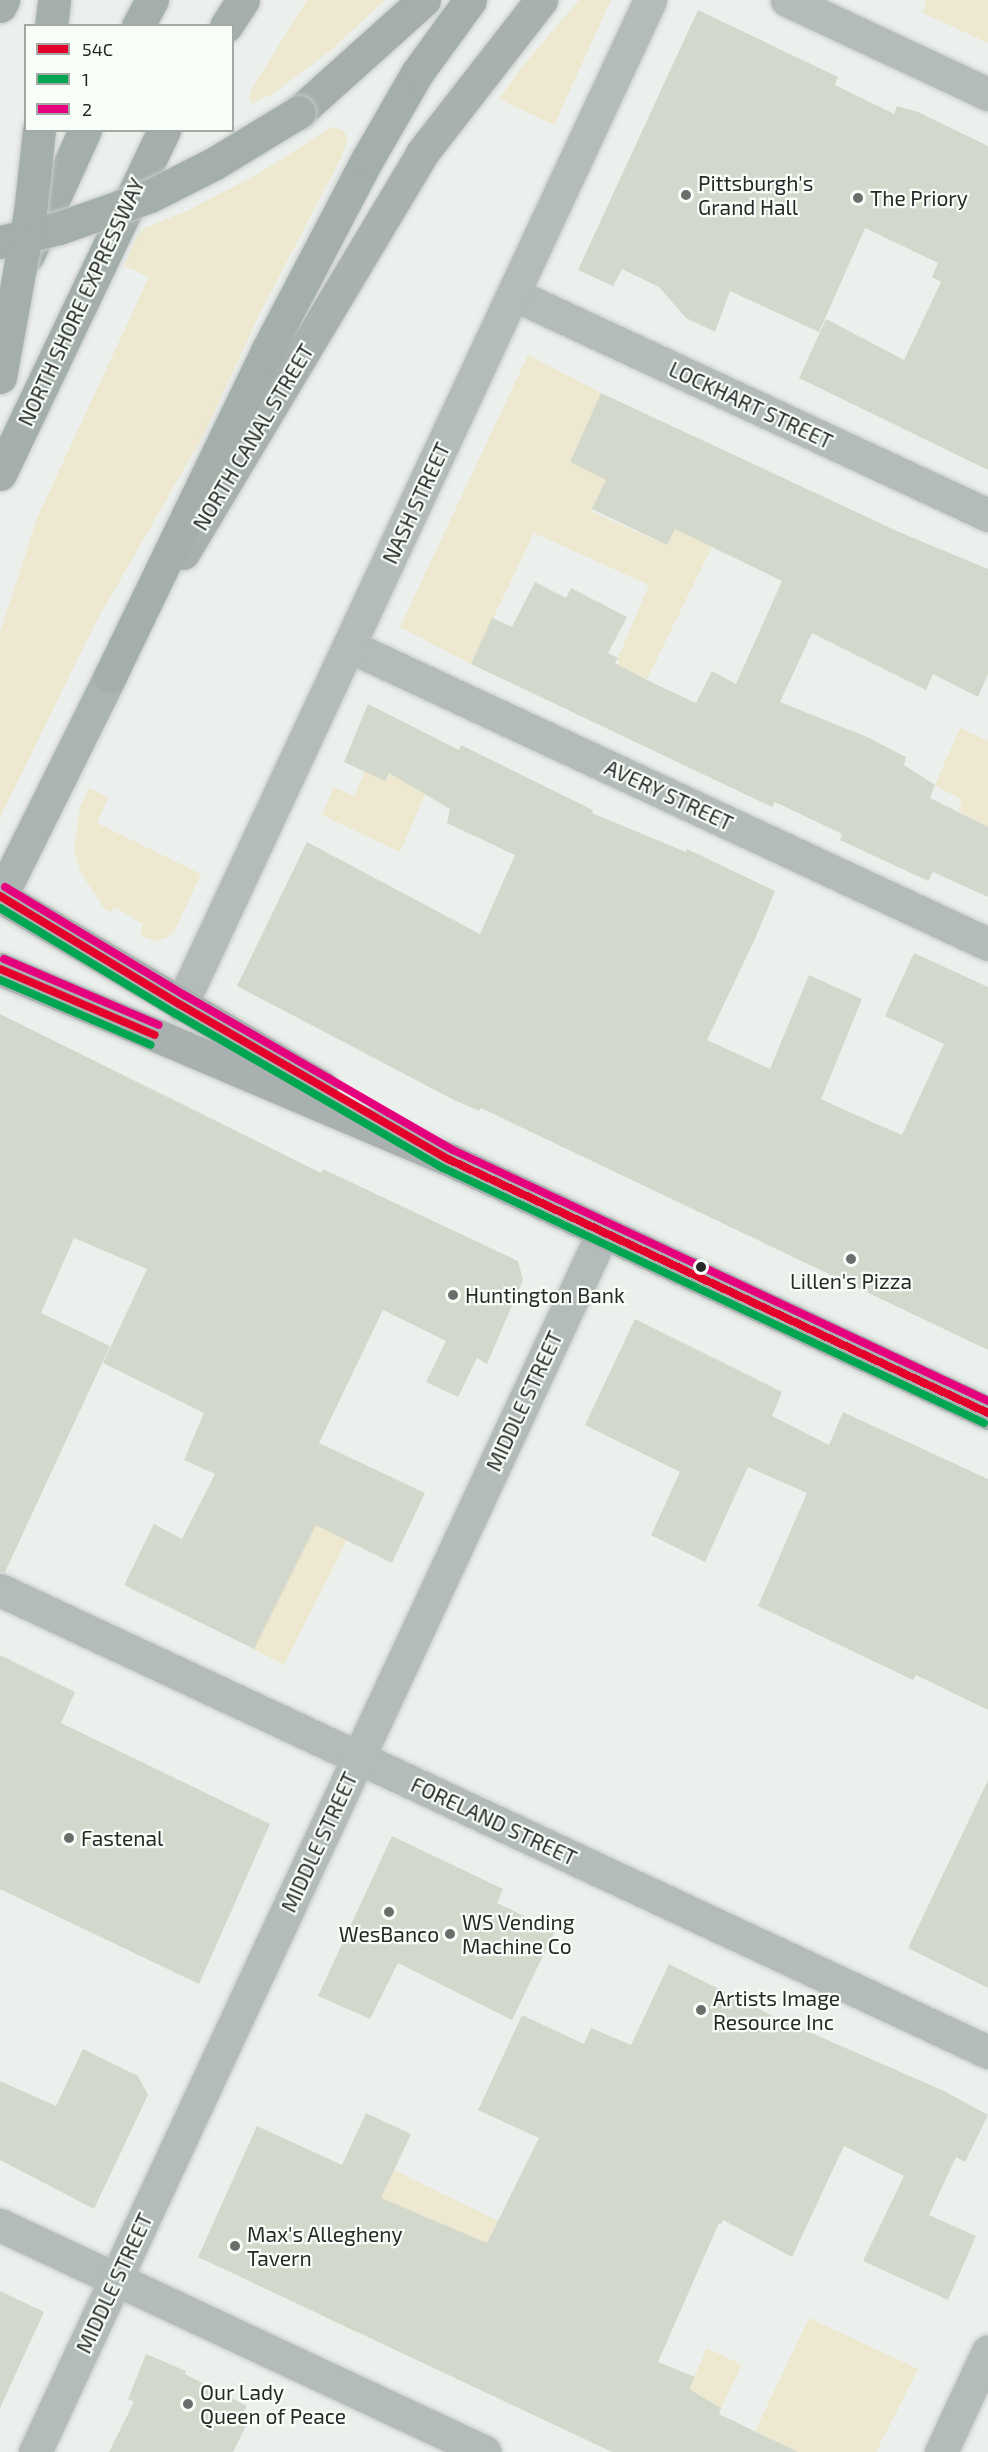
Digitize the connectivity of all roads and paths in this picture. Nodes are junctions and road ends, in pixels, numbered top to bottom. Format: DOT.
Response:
graph roads {
  1 [pos="3,0"];
  2 [pos="54,0"];
  3 [pos="152,0"];
  4 [pos="243,0"];
  5 [pos="424,0"];
  6 [pos="470,0"];
  7 [pos="541,0"];
  8 [pos="650,0"];
  9 [pos="787,0"];
  10 [pos="0,6"];
  11 [pos="51,24"];
  12 [pos="139,24"];
  13 [pos="227,24"];
  14 [pos="988,94"];
  15 [pos="39,132"];
  16 [pos="84,132"];
  17 [pos="163,132"];
  18 [pos="0,242"];
  19 [pos="513,294"];
  20 [pos="0,316"];
  21 [pos="0,377"];
  22 [pos="0,474"];
  23 [pos="988,515"];
  24 [pos="349,646"];
  25 [pos="110,676"];
  26 [pos="0,897"];
  27 [pos="988,944"];
  28 [pos="0,969"];
  29 [pos="181,1005"];
  30 [pos="448,1159"];
  31 [pos="603,1232"];
  32 [pos="988,1413"];
  33 [pos="0,1590"];
  34 [pos="359,1758"];
  35 [pos="988,2052"];
  36 [pos="0,2225"];
  37 [pos="116,2279"];
  38 [pos="988,2351"];
  39 [pos="35,2452"];
  40 [pos="485,2452"];
  41 [pos="940,2452"];
  1 -- 10 [label="highway"];
  2 -- 11 [label="highway"];
  3 -- 12 [label="highway"];
  4 -- 13 [label="highway"];
  5 -- 18 [label="highway, bridge"];
  6 -- 25 [label="highway"];
  7 -- 25 [label="main road, NORTH CANAL STREET"];
  8 -- 19 [label="street, NASH STREET"];
  9 -- 14 [label="street"];
  15 -- 21 [label="highway, bridge"];
  16 -- 20 [label="highway"];
  17 -- 22 [label="highway, NORTH SHORE EXPRESSWAY"];
  19 -- 23 [label="street, LOCKHART STREET"];
  19 -- 24 [label="street, NASH STREET"];
  24 -- 27 [label="street, AVERY STREET"];
  24 -- 29 [label="street, NASH STREET"];
  25 -- 26 [label="main road, NORTH CANAL STREET"];
  26 -- 29 [label="main road"];
  28 -- 30 [label="main road"];
  29 -- 30 [label="main road"];
  30 -- 31 [label="main road"];
  31 -- 32 [label="main road"];
  31 -- 34 [label="street, MIDDLE STREET"];
  33 -- 34 [label="street, FORELAND STREET"];
  34 -- 35 [label="street, FORELAND STREET"];
  34 -- 37 [label="street, MIDDLE STREET"];
  36 -- 37 [label="street"];
  37 -- 39 [label="street, MIDDLE STREET"];
  37 -- 40 [label="street"];
  38 -- 41 [label="street"];
}
